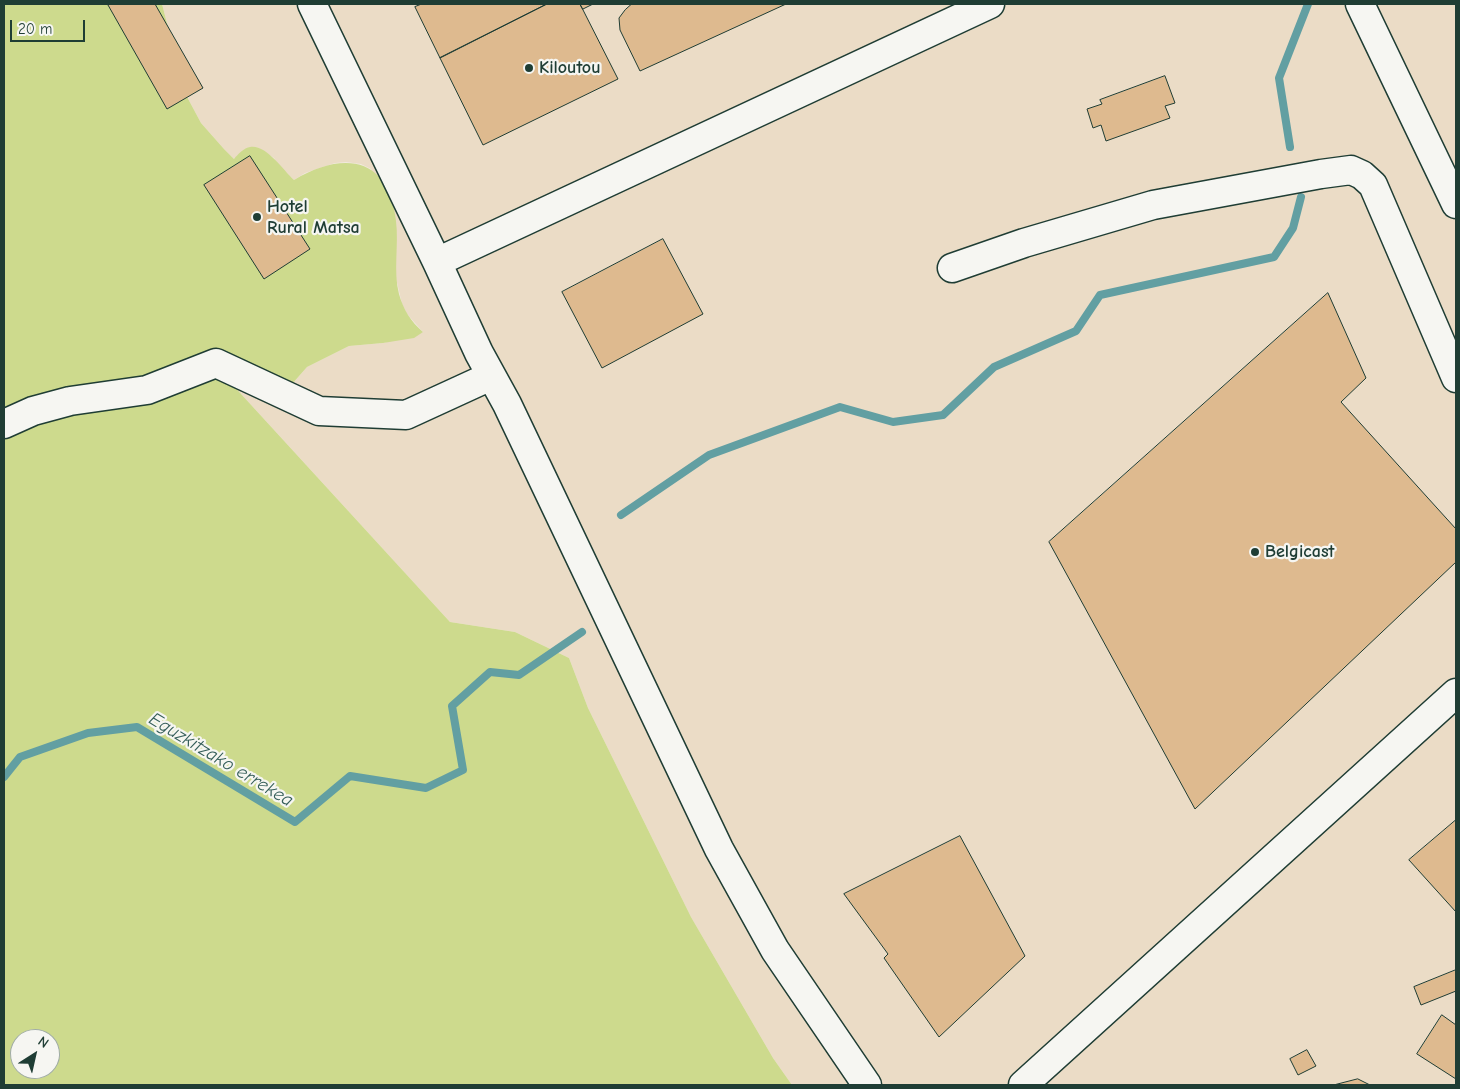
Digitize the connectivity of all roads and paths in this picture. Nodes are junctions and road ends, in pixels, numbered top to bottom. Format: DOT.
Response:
graph roads {
  1 [pos="312,4"];
  2 [pos="990,4"];
  3 [pos="1360,4"];
  4 [pos="1447,163"];
  5 [pos="1456,204"];
  6 [pos="437,262"];
  7 [pos="952,268"];
  8 [pos="490,376"];
  9 [pos="1456,378"];
  10 [pos="4,424"];
  11 [pos="1456,693"];
  12 [pos="867,1085"];
  13 [pos="1023,1085"];
  1 -- 6 [label="street"];
  2 -- 6 [label="street"];
  3 -- 4 [label="street"];
  4 -- 5 [label="street"];
  6 -- 8 [label="street"];
  7 -- 9 [label="street"];
  8 -- 10 [label="street"];
  8 -- 12 [label="street"];
  11 -- 13 [label="street"];
}
